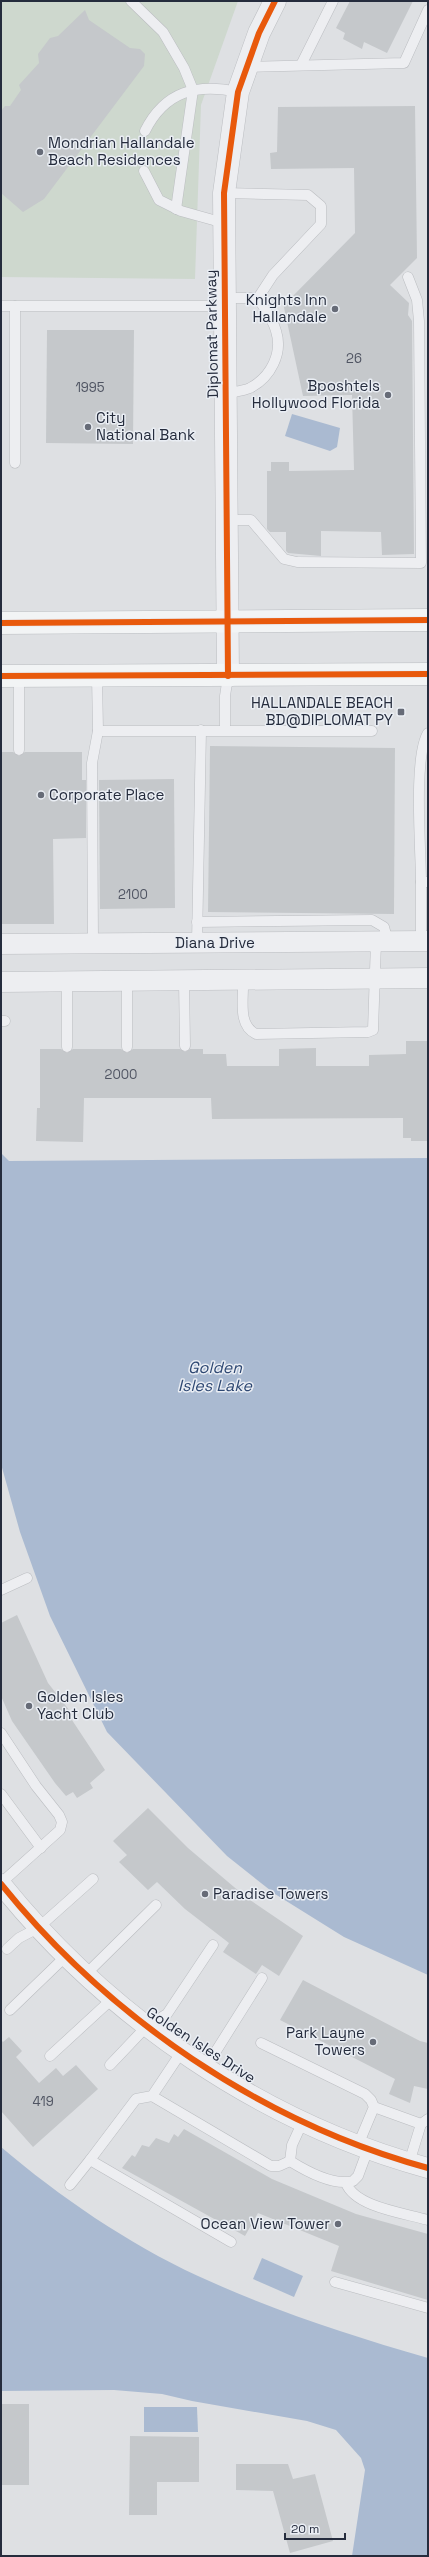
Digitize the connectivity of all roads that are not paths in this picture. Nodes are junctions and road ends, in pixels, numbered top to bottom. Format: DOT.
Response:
graph roads {
  1 [pos="131,1"];
  2 [pos="275,1"];
  3 [pos="333,1"];
  4 [pos="428,10"];
  5 [pos="301,65"];
  6 [pos="247,67"];
  7 [pos="193,90"];
  8 [pos="238,92"];
  9 [pos="145,131"];
  10 [pos="144,171"];
  11 [pos="224,193"];
  12 [pos="176,209"];
  13 [pos="224,223"];
  14 [pos="408,277"];
  15 [pos="258,298"];
  16 [pos="223,302"];
  17 [pos="1,306"];
  18 [pos="15,306"];
  19 [pos="226,394"];
  20 [pos="15,463"];
  21 [pos="226,520"];
  22 [pos="428,620"];
  23 [pos="226,622"];
  24 [pos="1,623"];
  25 [pos="428,674"];
  26 [pos="10,676"];
  27 [pos="97,676"];
  28 [pos="228,676"];
  29 [pos="201,730"];
  30 [pos="225,730"];
  31 [pos="98,731"];
  32 [pos="372,731"];
  33 [pos="428,733"];
  34 [pos="19,750"];
  35 [pos="424,882"];
  36 [pos="198,922"];
  37 [pos="425,941"];
  38 [pos="197,942"];
  39 [pos="382,942"];
  40 [pos="93,943"];
  41 [pos="1,944"];
  42 [pos="428,978"];
  43 [pos="376,979"];
  44 [pos="127,980"];
  45 [pos="184,980"];
  46 [pos="243,980"];
  47 [pos="67,981"];
  48 [pos="1,982"];
  49 [pos="185,1046"];
  50 [pos="67,1047"];
  51 [pos="127,1047"];
  52 [pos="27,1578"];
  53 [pos="1,1590"];
  54 [pos="1,1734"];
  55 [pos="1,1794"];
  56 [pos="41,1848"];
  57 [pos="93,1878"];
  58 [pos="2,1889"];
  59 [pos="156,1905"];
  60 [pos="38,1928"];
  61 [pos="213,1945"];
  62 [pos="7,1949"];
  63 [pos="66,1956"];
  64 [pos="85,1975"];
  65 [pos="262,1978"];
  66 [pos="112,1999"];
  67 [pos="10,2010"];
  68 [pos="147,2026"];
  69 [pos="261,2043"];
  70 [pos="182,2051"];
  71 [pos="50,2056"];
  72 [pos="110,2065"];
  73 [pos="206,2067"];
  74 [pos="152,2096"];
  75 [pos="374,2107"];
  76 [pos="303,2121"];
  77 [pos="424,2121"];
  78 [pos="363,2147"];
  79 [pos="90,2160"];
  80 [pos="290,2161"];
  81 [pos="409,2163"];
  82 [pos="428,2168"];
  83 [pos="346,2183"];
  84 [pos="70,2185"];
  85 [pos="428,2220"];
  86 [pos="231,2242"];
  87 [pos="335,2282"];
  88 [pos="428,2308"];
  1 -- 7 [label="lane"];
  2 -- 6 [label="street, Diplomat Parkway"];
  3 -- 5 [label="lane"];
  4 -- 5 [label="lane"];
  5 -- 6 [label="lane"];
  6 -- 8 [label="street, Diplomat Parkway"];
  7 -- 8 [label="lane"];
  7 -- 9 [label="lane"];
  7 -- 12 [label="lane"];
  8 -- 11 [label="street, Diplomat Parkway"];
  10 -- 12 [label="lane"];
  11 -- 13 [label="street, Diplomat Parkway"];
  11 -- 15 [label="lane"];
  12 -- 13 [label="lane"];
  13 -- 16 [label="street, Diplomat Parkway"];
  14 -- 21 [label="lane"];
  15 -- 16 [label="lane"];
  15 -- 19 [label="lane"];
  16 -- 18 [label="lane"];
  16 -- 19 [label="street, Diplomat Parkway"];
  17 -- 18 [label="lane"];
  18 -- 20 [label="lane"];
  19 -- 21 [label="street, Diplomat Parkway"];
  21 -- 23 [label="street, Diplomat Parkway"];
  22 -- 23 [label="main road"];
  23 -- 24 [label="main road"];
  23 -- 28 [label="street, Diplomat Parkway"];
  25 -- 28 [label="main road"];
  26 -- 27 [label="main road"];
  26 -- 34 [label="lane"];
  27 -- 28 [label="main road"];
  27 -- 31 [label="lane"];
  28 -- 30 [label="lane"];
  29 -- 30 [label="lane"];
  29 -- 31 [label="lane"];
  29 -- 36 [label="lane"];
  30 -- 32 [label="lane"];
  31 -- 40 [label="lane"];
  33 -- 35 [label="lane"];
  35 -- 37 [label="lane"];
  36 -- 38 [label="lane"];
  36 -- 39 [label="lane"];
  37 -- 39 [label="street, Diana Drive"];
  38 -- 39 [label="street, Diana Drive"];
  38 -- 40 [label="street, Diana Drive"];
  39 -- 43 [label="lane"];
  40 -- 41 [label="street, Diana Drive"];
  42 -- 43 [label="street"];
  43 -- 46 [label="street"];
  43 -- 46 [label="lane"];
  44 -- 45 [label="street"];
  44 -- 47 [label="street"];
  44 -- 51 [label="lane"];
  45 -- 46 [label="street"];
  45 -- 49 [label="lane"];
  47 -- 48 [label="street"];
  47 -- 50 [label="lane"];
  52 -- 53 [label="lane"];
  54 -- 56 [label="lane"];
  55 -- 56 [label="lane"];
  56 -- 58 [label="lane"];
  57 -- 60 [label="lane"];
  58 -- 60 [label="street, Golden Isles Drive"];
  59 -- 64 [label="lane"];
  60 -- 62 [label="lane"];
  60 -- 63 [label="street, Golden Isles Drive"];
  61 -- 68 [label="lane"];
  63 -- 64 [label="street, Golden Isles Drive"];
  63 -- 67 [label="lane"];
  64 -- 66 [label="street, Golden Isles Drive"];
  65 -- 73 [label="lane"];
  66 -- 68 [label="street, Golden Isles Drive"];
  66 -- 71 [label="lane"];
  68 -- 70 [label="street, Golden Isles Drive"];
  68 -- 72 [label="lane"];
  69 -- 75 [label="lane"];
  70 -- 73 [label="street, Golden Isles Drive"];
  70 -- 74 [label="lane"];
  73 -- 76 [label="street, Golden Isles Drive"];
  74 -- 79 [label="lane"];
  74 -- 80 [label="lane"];
  75 -- 77 [label="lane"];
  75 -- 78 [label="lane"];
  76 -- 78 [label="street, Golden Isles Drive"];
  76 -- 80 [label="lane"];
  77 -- 81 [label="lane"];
  78 -- 81 [label="street, Golden Isles Drive"];
  78 -- 83 [label="lane"];
  79 -- 84 [label="lane"];
  79 -- 86 [label="lane"];
  80 -- 83 [label="lane"];
  81 -- 82 [label="street, Golden Isles Drive"];
  83 -- 85 [label="lane"];
  87 -- 88 [label="lane"];
}
